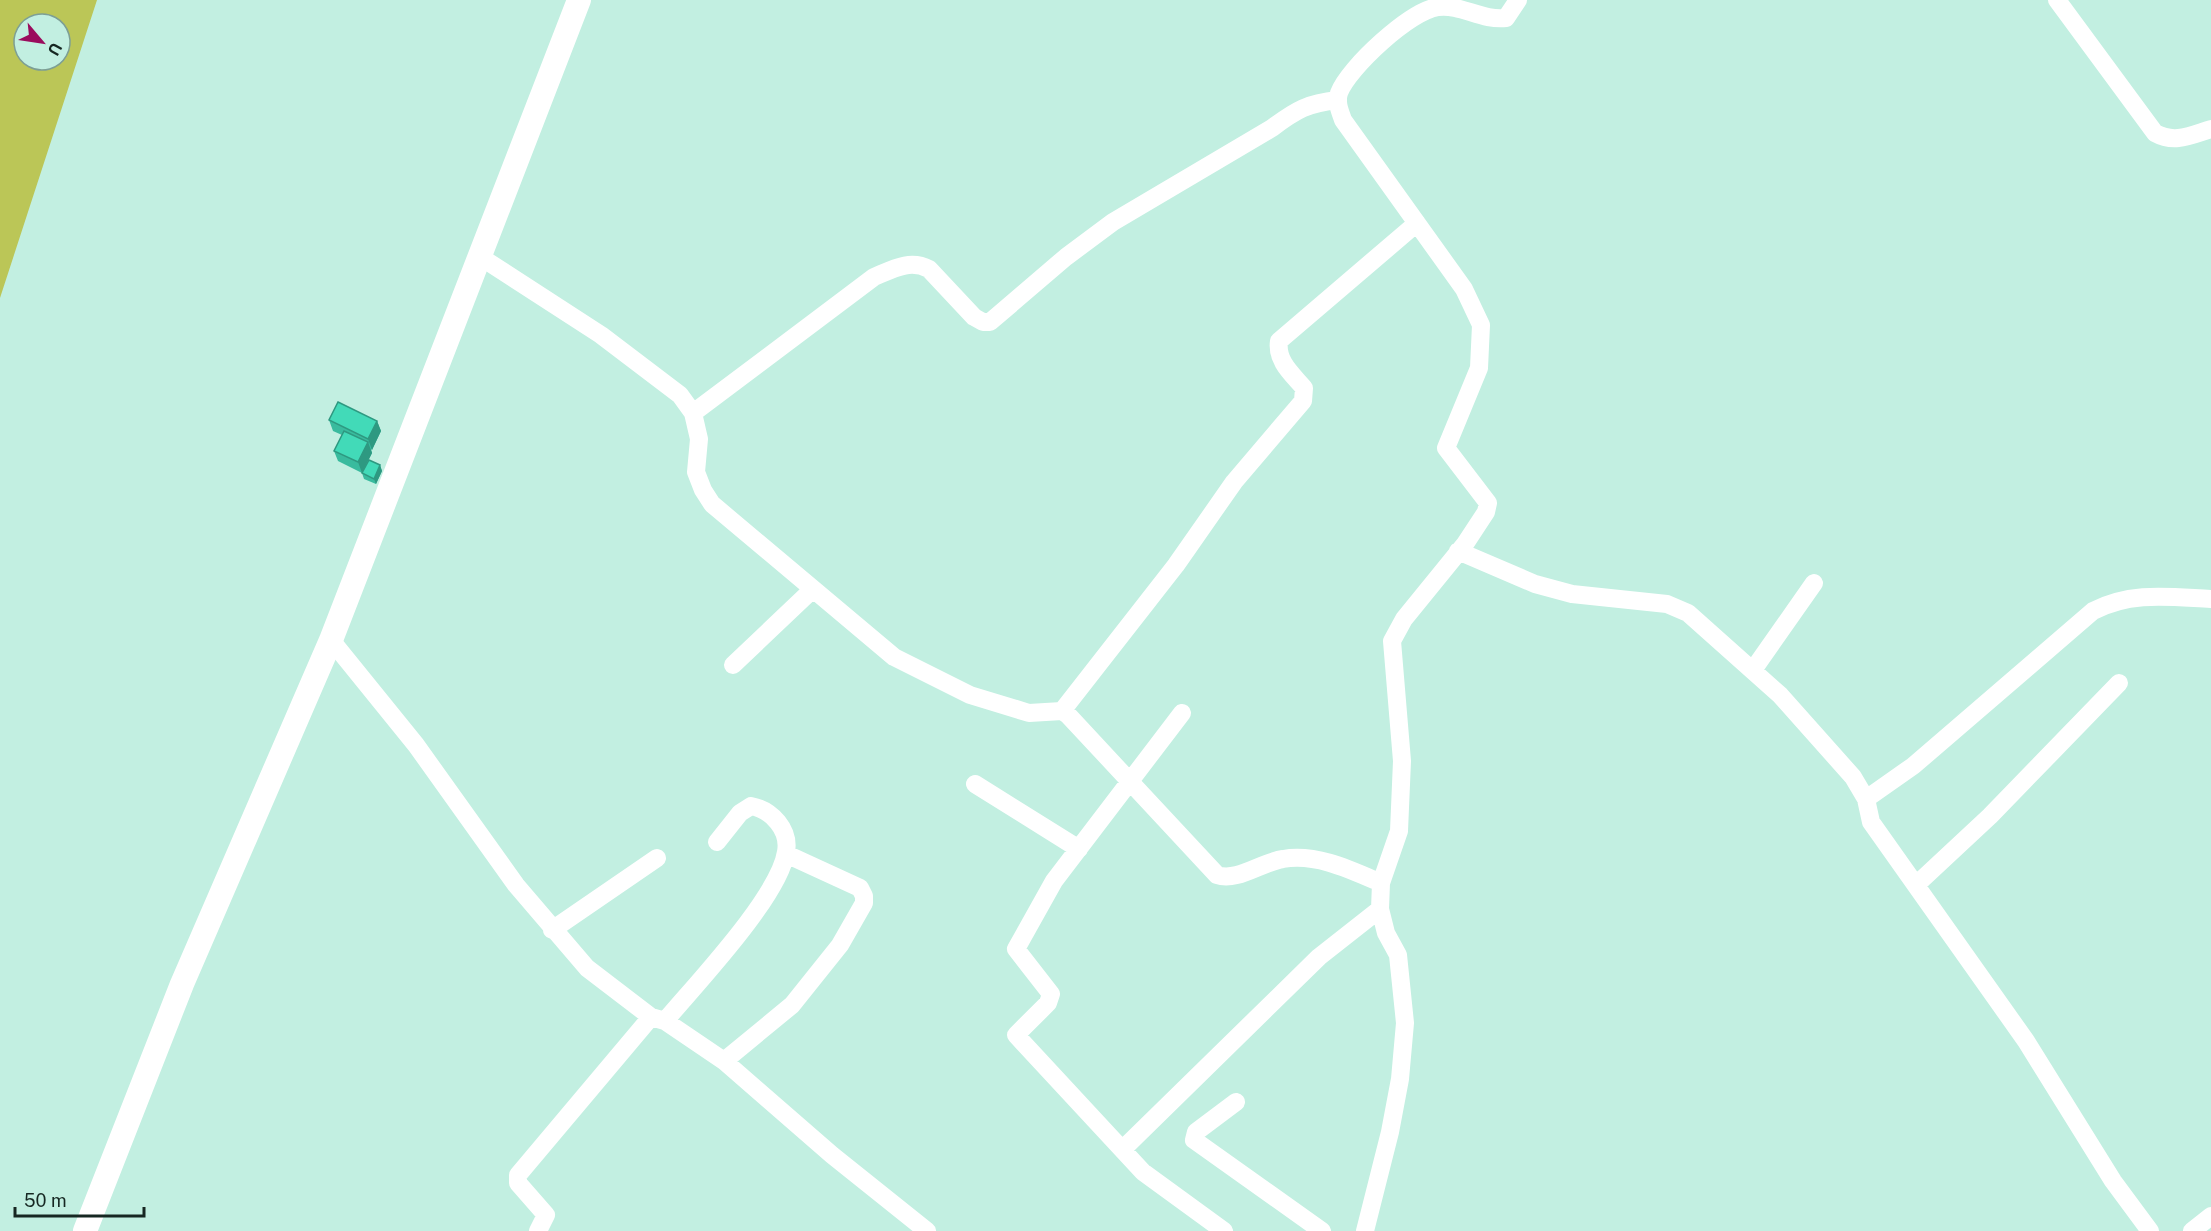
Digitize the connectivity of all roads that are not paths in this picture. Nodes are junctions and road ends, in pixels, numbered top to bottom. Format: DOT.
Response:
graph roads {
  1 [pos="579,0"];
  2 [pos="1518,0"];
  3 [pos="2057,0"];
  4 [pos="1338,100"];
  5 [pos="2211,129"];
  6 [pos="1417,223"];
  7 [pos="479,256"];
  8 [pos="693,413"];
  9 [pos="1458,552"];
  10 [pos="1814,583"];
  11 [pos="813,589"];
  12 [pos="2211,598"];
  13 [pos="331,640"];
  14 [pos="733,665"];
  15 [pos="1753,670"];
  16 [pos="2119,683"];
  17 [pos="1062,711"];
  18 [pos="1182,713"];
  19 [pos="1130,781"];
  20 [pos="975,784"];
  21 [pos="1866,798"];
  22 [pos="717,842"];
  23 [pos="1078,849"];
  24 [pos="786,854"];
  25 [pos="657,858"];
  26 [pos="1381,883"];
  27 [pos="1916,885"];
  28 [pos="1380,909"];
  29 [pos="552,930"];
  30 [pos="658,1019"];
  31 [pos="724,1061"];
  32 [pos="1236,1102"];
  33 [pos="1123,1149"];
  34 [pos="2211,1216"];
  35 [pos="85,1231"];
  36 [pos="538,1231"];
  37 [pos="927,1231"];
  38 [pos="1224,1231"];
  39 [pos="1322,1231"];
  40 [pos="1365,1231"];
  41 [pos="2150,1231"];
  42 [pos="2192,1231"];
  1 -- 7 [label="street"];
  2 -- 4 [label="street"];
  3 -- 5 [label="street"];
  4 -- 6 [label="street"];
  4 -- 8 [label="street"];
  6 -- 9 [label="street"];
  6 -- 17 [label="street"];
  7 -- 8 [label="street"];
  7 -- 13 [label="street"];
  8 -- 11 [label="street"];
  9 -- 15 [label="street"];
  9 -- 26 [label="street"];
  10 -- 15 [label="street"];
  11 -- 14 [label="street"];
  11 -- 17 [label="street"];
  12 -- 21 [label="street"];
  13 -- 29 [label="street"];
  13 -- 35 [label="street"];
  15 -- 21 [label="street"];
  16 -- 27 [label="street"];
  17 -- 19 [label="street"];
  18 -- 19 [label="street"];
  19 -- 23 [label="street"];
  19 -- 26 [label="street"];
  20 -- 23 [label="street"];
  21 -- 27 [label="street"];
  22 -- 24 [label="street"];
  23 -- 33 [label="street"];
  24 -- 30 [label="street"];
  24 -- 31 [label="street"];
  25 -- 29 [label="street"];
  26 -- 28 [label="street"];
  27 -- 41 [label="street"];
  28 -- 33 [label="street"];
  28 -- 40 [label="street"];
  29 -- 30 [label="street"];
  30 -- 31 [label="street"];
  30 -- 36 [label="street"];
  31 -- 37 [label="street"];
  32 -- 39 [label="street"];
  33 -- 38 [label="street"];
  34 -- 42 [label="street"];
}
